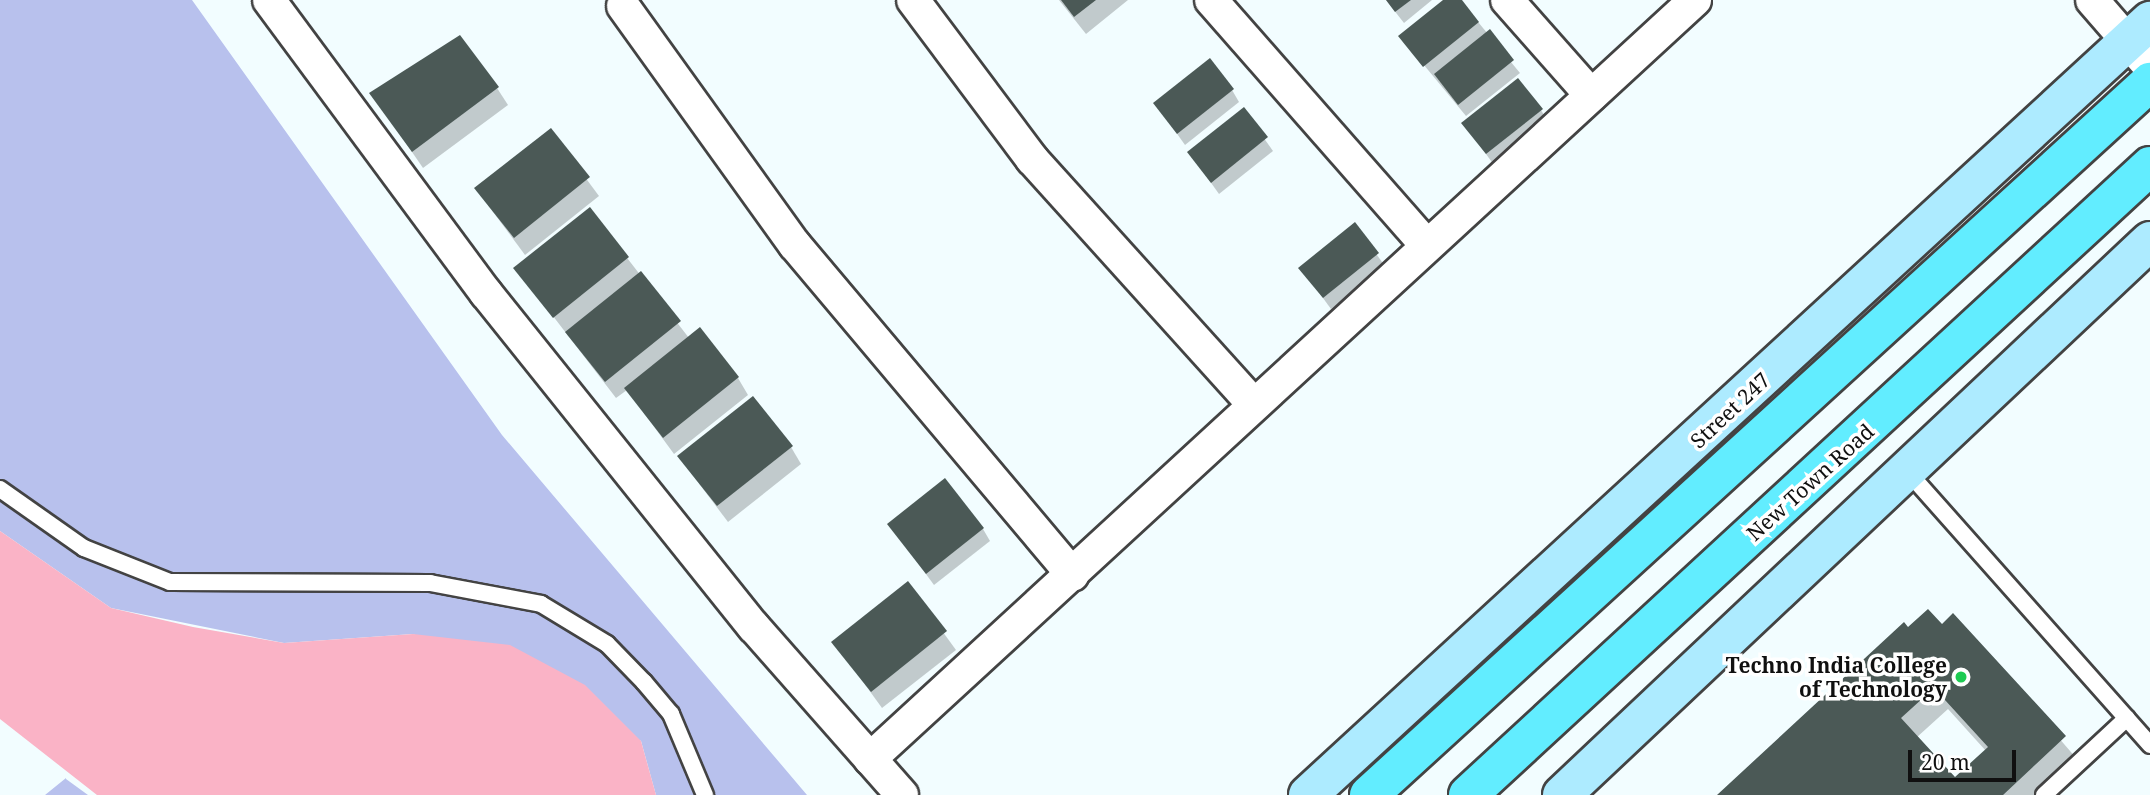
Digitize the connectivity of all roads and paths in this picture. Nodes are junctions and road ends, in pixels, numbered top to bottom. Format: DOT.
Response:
graph roads {
  1 [pos="269,0"];
  2 [pos="913,0"];
  3 [pos="1211,0"];
  4 [pos="1507,0"];
  5 [pos="1695,0"];
  6 [pos="2092,0"];
  7 [pos="623,6"];
  8 [pos="2142,44"];
  9 [pos="2150,82"];
  10 [pos="1591,95"];
  11 [pos="2150,166"];
  12 [pos="2150,241"];
  13 [pos="1426,245"];
  14 [pos="1254,405"];
  15 [pos="1908,472"];
  16 [pos="0,489"];
  17 [pos="1073,575"];
  18 [pos="2127,718"];
  19 [pos="2150,745"];
  20 [pos="870,759"];
  21 [pos="705,795"];
  22 [pos="902,795"];
  23 [pos="1308,795"];
  24 [pos="1369,795"];
  25 [pos="1468,795"];
  26 [pos="1562,795"];
  27 [pos="2044,795"];
  1 -- 20 [label="street"];
  2 -- 14 [label="street"];
  3 -- 13 [label="street"];
  4 -- 10 [label="street"];
  5 -- 10 [label="street"];
  6 -- 8 [label="street"];
  7 -- 17 [label="street"];
  8 -- 23 [label="street, Street 247"];
  9 -- 24 [label="main road"];
  10 -- 13 [label="street"];
  11 -- 25 [label="main road, New Town Road"];
  12 -- 15 [label="street"];
  13 -- 14 [label="street"];
  14 -- 17 [label="street"];
  15 -- 18 [label="lane"];
  15 -- 26 [label="street"];
  16 -- 21 [label="lane"];
  17 -- 20 [label="street"];
  18 -- 19 [label="lane"];
  18 -- 27 [label="lane"];
  20 -- 22 [label="street"];
}
